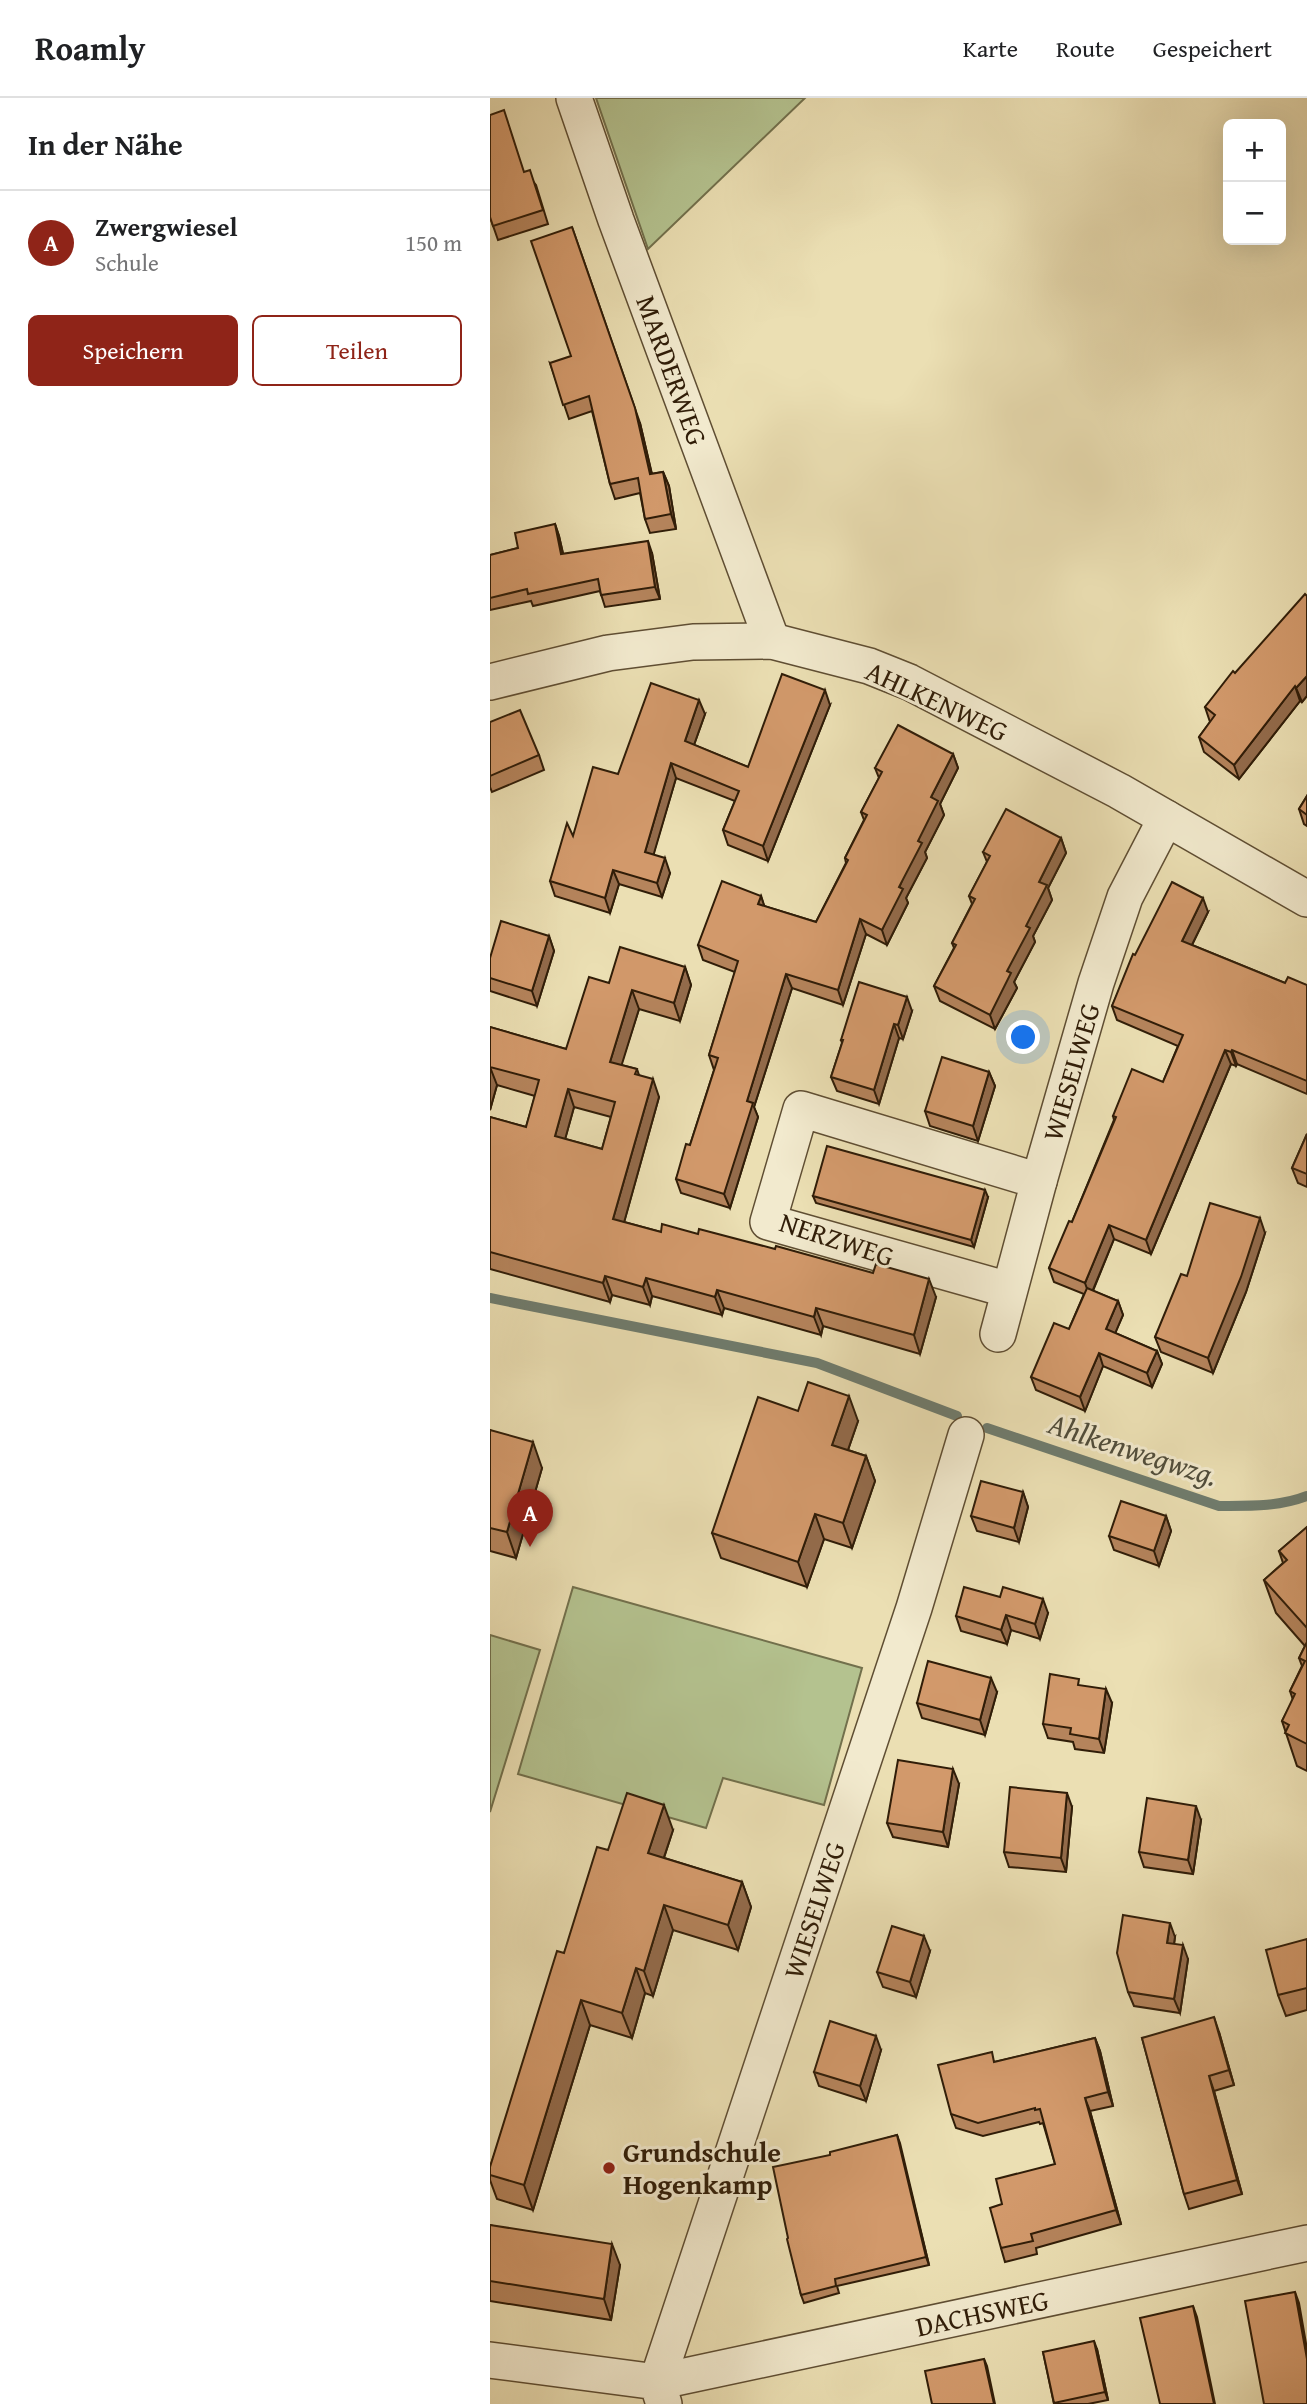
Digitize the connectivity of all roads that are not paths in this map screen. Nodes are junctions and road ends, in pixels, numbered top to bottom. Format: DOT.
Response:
graph roads {
  1 [pos="574,98"];
  2 [pos="772,641"];
  3 [pos="490,682"];
  4 [pos="1166,818"];
  5 [pos="1307,899"];
  6 [pos="1039,1181"];
  7 [pos="1009,1290"];
  8 [pos="998,1334"];
  9 [pos="966,1435"];
  10 [pos="1307,2243"];
  11 [pos="490,2360"];
  12 [pos="660,2393"];
  1 -- 2 [label="street, MARDERWEG"];
  2 -- 3 [label="street, AHLKENWEG"];
  2 -- 4 [label="street, AHLKENWEG"];
  4 -- 5 [label="street, AHLKENWEG"];
  4 -- 6 [label="street, WIESELWEG"];
  6 -- 7 [label="street, WIESELWEG"];
  6 -- 7 [label="street, NERZWEG"];
  7 -- 8 [label="street, WIESELWEG"];
  9 -- 12 [label="street, WIESELWEG"];
  10 -- 12 [label="street, DACHSWEG"];
  11 -- 12 [label="street, DACHSWEG"];
}
